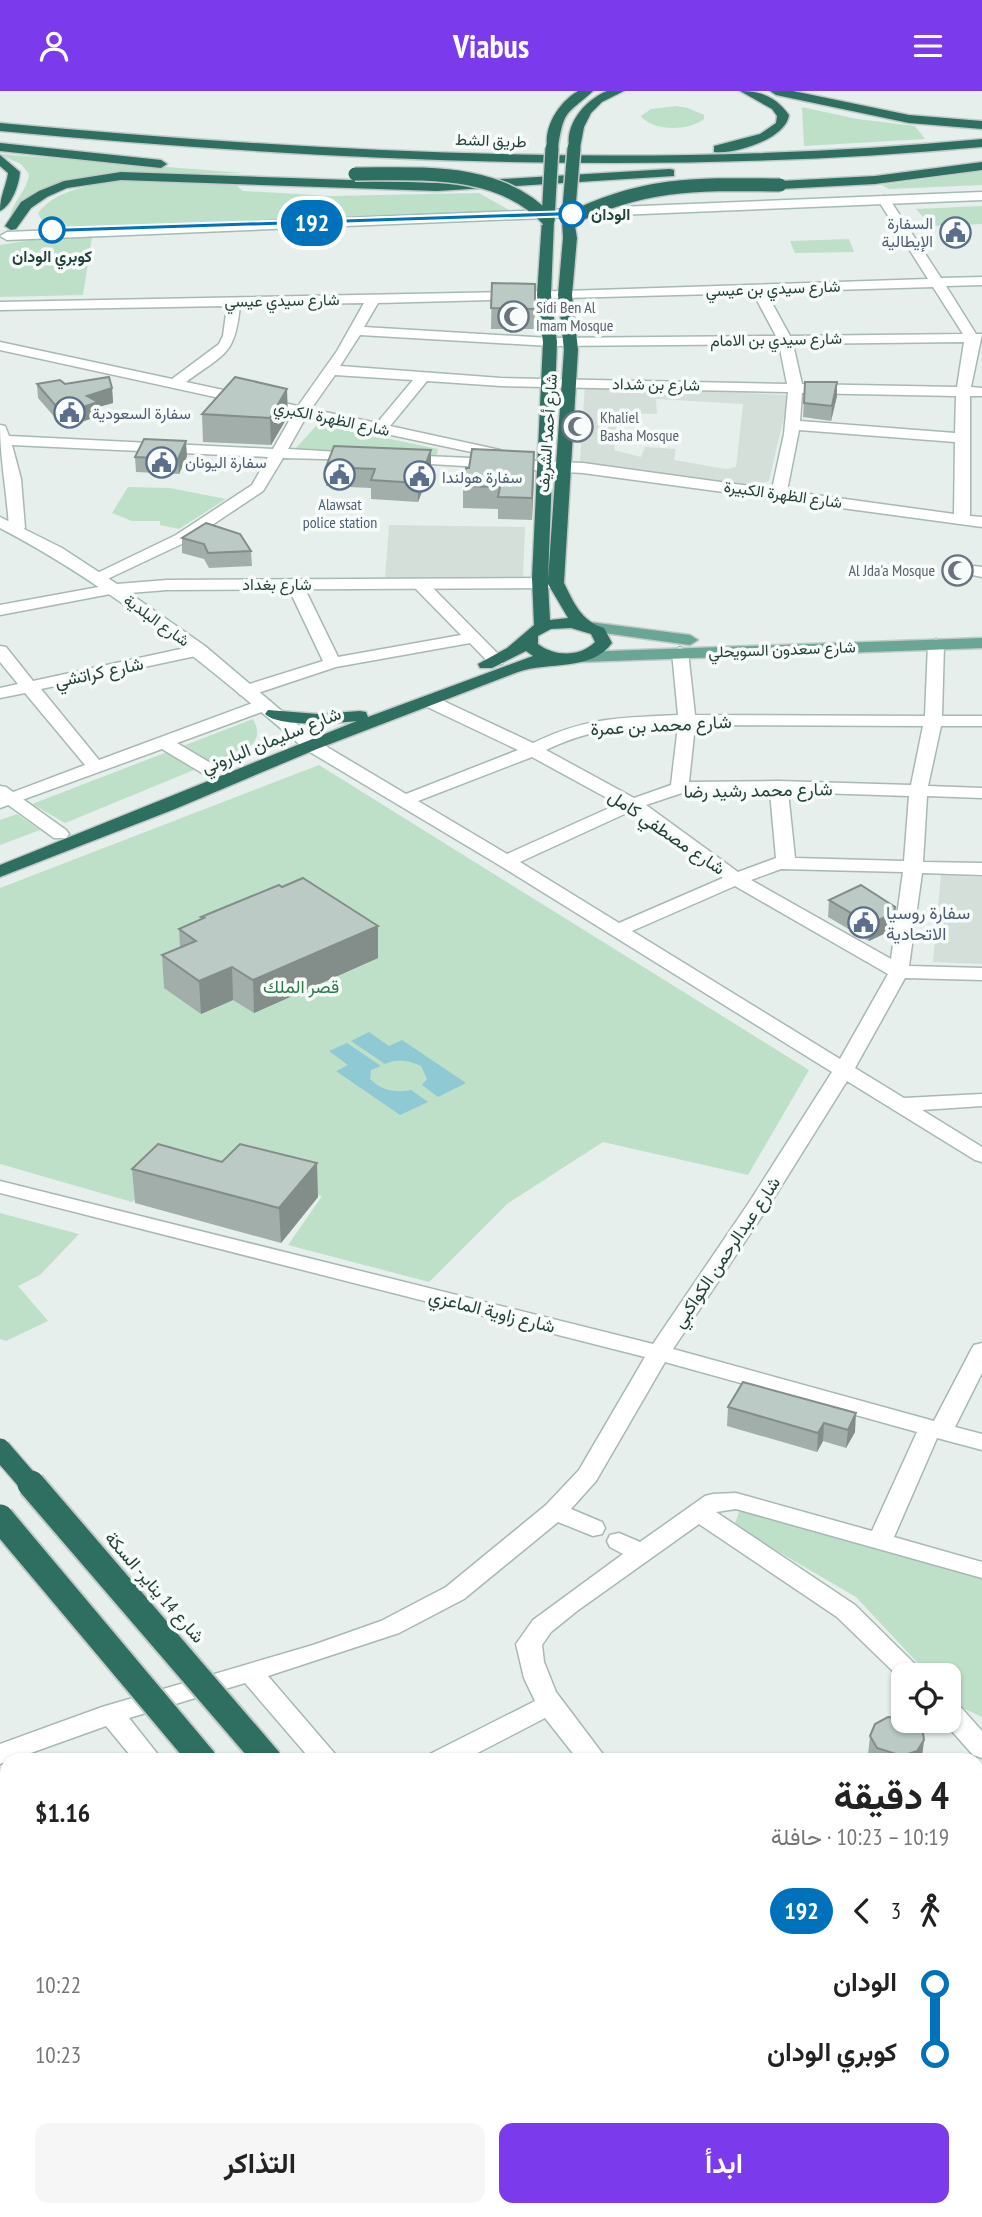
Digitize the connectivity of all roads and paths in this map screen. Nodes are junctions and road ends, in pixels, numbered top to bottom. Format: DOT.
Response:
graph roads {
  1 [pos="587,91"];
  2 [pos="618,91"];
  3 [pos="776,91"];
  4 [pos="748,92"];
  5 [pos="982,125"];
  6 [pos="0,127"];
  7 [pos="0,138"];
  8 [pos="982,143"];
  9 [pos="0,147"];
  10 [pos="982,157"];
  11 [pos="0,159"];
  12 [pos="602,160"];
  13 [pos="982,166"];
  14 [pos="684,172"];
  15 [pos="982,196"];
  16 [pos="884,200"];
  17 [pos="0,207"];
  18 [pos="548,220"];
  19 [pos="568,221"];
  20 [pos="6,230"];
  21 [pos="982,281"];
  22 [pos="937,283"];
  23 [pos="758,289"];
  24 [pos="544,295"];
  25 [pos="565,295"];
  26 [pos="373,299"];
  27 [pos="234,300"];
  28 [pos="6,306"];
  29 [pos="0,324"];
  30 [pos="356,331"];
  31 [pos="785,338"];
  32 [pos="977,338"];
  33 [pos="570,341"];
  34 [pos="550,342"];
  35 [pos="0,346"];
  36 [pos="331,370"];
  37 [pos="423,377"];
  38 [pos="176,383"];
  39 [pos="549,383"];
  40 [pos="568,383"];
  41 [pos="796,387"];
  42 [pos="963,392"];
  43 [pos="982,392"];
  44 [pos="300,413"];
  45 [pos="793,425"];
  46 [pos="381,428"];
  47 [pos="2,436"];
  48 [pos="963,443"];
  49 [pos="982,449"];
  50 [pos="279,453"];
  51 [pos="489,458"];
  52 [pos="547,464"];
  53 [pos="564,465"];
  54 [pos="779,493"];
  55 [pos="962,518"];
  56 [pos="0,522"];
  57 [pos="982,522"];
  58 [pos="17,529"];
  59 [pos="99,578"];
  60 [pos="294,583"];
  61 [pos="420,584"];
  62 [pos="549,584"];
  63 [pos="115,589"];
  64 [pos="0,610"];
  65 [pos="585,626"];
  66 [pos="542,627"];
  67 [pos="655,636"];
  68 [pos="471,638"];
  69 [pos="528,641"];
  70 [pos="982,641"];
  71 [pos="936,644"];
  72 [pos="198,650"];
  73 [pos="0,651"];
  74 [pos="673,652"];
  75 [pos="581,657"];
  76 [pos="561,658"];
  77 [pos="496,660"];
  78 [pos="333,663"];
  79 [pos="28,687"];
  80 [pos="246,691"];
  81 [pos="0,693"];
  82 [pos="429,701"];
  83 [pos="269,709"];
  84 [pos="360,716"];
  85 [pos="687,720"];
  86 [pos="982,721"];
  87 [pos="933,722"];
  88 [pos="306,741"];
  89 [pos="163,742"];
  90 [pos="533,750"];
  91 [pos="96,766"];
  92 [pos="212,772"];
  93 [pos="778,786"];
  94 [pos="680,788"];
  95 [pos="918,792"];
  96 [pos="982,793"];
  97 [pos="4,798"];
  98 [pos="404,801"];
  99 [pos="632,804"];
  100 [pos="60,834"];
  101 [pos="0,858"];
  102 [pos="506,861"];
  103 [pos="786,862"];
  104 [pos="913,867"];
  105 [pos="982,869"];
  106 [pos="0,871"];
  107 [pos="736,879"];
  108 [pos="619,930"];
  109 [pos="899,972"];
  110 [pos="982,974"];
  111 [pos="844,1071"];
  112 [pos="982,1100"];
  113 [pos="898,1105"];
  114 [pos="982,1156"];
  115 [pos="0,1187"];
  116 [pos="982,1350"];
  117 [pos="659,1353"];
  118 [pos="935,1429"];
  119 [pos="982,1442"];
  120 [pos="0,1448"];
  121 [pos="555,1511"];
  122 [pos="699,1511"];
  123 [pos="0,1518"];
  124 [pos="593,1528"];
  125 [pos="619,1541"];
  126 [pos="880,1541"];
  127 [pos="641,1553"];
  128 [pos="982,1570"];
  129 [pos="900,1663"];
  130 [pos="251,1673"];
  131 [pos="548,1705"];
  132 [pos="111,1714"];
  133 [pos="961,1725"];
  134 [pos="982,1749"];
  135 [pos="3,1753"];
  136 [pos="143,1753"];
  137 [pos="197,1753"];
  138 [pos="262,1753"];
  139 [pos="321,1753"];
  140 [pos="455,1753"];
  141 [pos="588,1753"];
  1 -- 18 [label="highway, شارع أحمد الشريف, bridge"];
  2 -- 19 [label="highway, شارع أحمد الشريف, bridge"];
  3 -- 5 [label="highway"];
  4 -- 12 [label="highway"];
  6 -- 12 [label="highway, طريق الشط"];
  7 -- 14 [label="highway, طريق الشط"];
  8 -- 12 [label="highway, طريق الشط"];
  9 -- 18 [label="highway, bridge"];
  10 -- 14 [label="highway, طريق الشط"];
  11 -- 17 [label="highway"];
  13 -- 19 [label="highway, bridge"];
  14 -- 20 [label="highway"];
  15 -- 16 [label="street"];
  16 -- 20 [label="street"];
  16 -- 22 [label="street"];
  18 -- 24 [label="highway, شارع أحمد الشريف"];
  19 -- 25 [label="highway, شارع أحمد الشريف"];
  21 -- 22 [label="street, شارع سيدي بن عيسي"];
  22 -- 23 [label="street, شارع سيدي بن عيسي"];
  22 -- 32 [label="street"];
  23 -- 25 [label="street, شارع سيدي بن عيسي"];
  23 -- 31 [label="street"];
  24 -- 25 [label="street, شارع سيدي عيسي"];
  24 -- 26 [label="street, شارع سيدي عيسي"];
  24 -- 34 [label="highway, شارع أحمد الشريف"];
  25 -- 33 [label="highway, شارع أحمد الشريف"];
  26 -- 27 [label="street, شارع سيدي عيسي"];
  26 -- 30 [label="street"];
  27 -- 28 [label="street, شارع سيدي عيسي"];
  27 -- 38 [label="street"];
  28 -- 29 [label="street"];
  30 -- 34 [label="street, شارع سيدي بن الامام"];
  30 -- 36 [label="street"];
  31 -- 32 [label="street, شارع سيدي بن الامام"];
  31 -- 33 [label="street, شارع سيدي بن الامام"];
  31 -- 41 [label="street"];
  32 -- 42 [label="street"];
  33 -- 34 [label="street, شارع سيدي بن الامام"];
  33 -- 40 [label="highway, شارع أحمد الشريف"];
  34 -- 39 [label="highway, شارع أحمد الشريف"];
  35 -- 38 [label="street, شارع الظهرة الكبري"];
  36 -- 37 [label="street, شارع بن شداد"];
  36 -- 44 [label="street"];
  37 -- 39 [label="street, شارع بن شداد"];
  37 -- 46 [label="street"];
  38 -- 44 [label="street, شارع الظهرة الكبري"];
  39 -- 40 [label="street, شارع بن شداد"];
  39 -- 52 [label="highway, شارع أحمد الشريف"];
  40 -- 41 [label="street, شارع بن شداد"];
  40 -- 53 [label="highway, شارع أحمد الشريف"];
  41 -- 42 [label="street, شارع بن شداد"];
  41 -- 45 [label="street"];
  42 -- 43 [label="street, شارع بن شداد"];
  42 -- 48 [label="street"];
  44 -- 46 [label="street, شارع الظهرة الكبري"];
  44 -- 50 [label="street"];
  45 -- 48 [label="street"];
  45 -- 54 [label="street"];
  46 -- 51 [label="street, شارع الظهرة الكبري"];
  47 -- 50 [label="street"];
  47 -- 58 [label="street"];
  48 -- 49 [label="street"];
  48 -- 55 [label="street"];
  50 -- 51 [label="street"];
  50 -- 59 [label="street"];
  51 -- 52 [label="street, شارع الظهرة الكبيرة"];
  52 -- 53 [label="street, شارع الظهرة الكبيرة"];
  52 -- 62 [label="highway, شارع أحمد الشريف"];
  53 -- 54 [label="street, شارع الظهرة الكبيرة"];
  53 -- 62 [label="highway, شارع أحمد الشريف"];
  54 -- 55 [label="street, شارع الظهرة الكبيرة"];
  55 -- 57 [label="street, شارع الظهرة الكبيرة"];
  56 -- 58 [label="street, شارع البلدية"];
  58 -- 59 [label="street, شارع البلدية"];
  59 -- 63 [label="street, شارع البلدية"];
  60 -- 61 [label="street, شارع بغداد"];
  60 -- 63 [label="street, شارع بغداد"];
  60 -- 78 [label="street"];
  61 -- 62 [label="street, شارع بغداد"];
  61 -- 68 [label="street"];
  62 -- 65 [label="highway"];
  62 -- 66 [label="highway, شارع أحمد الشريف"];
  63 -- 64 [label="street, شارع بغداد"];
  63 -- 72 [label="street, شارع البلدية"];
  65 -- 66 [label="highway"];
  65 -- 67 [label="main road, شارع سعدون السويحلي"];
  65 -- 75 [label="highway"];
  66 -- 69 [label="highway, شارع سليمان الباروني"];
  67 -- 70 [label="main road, شارع سعدون السويحلي"];
  67 -- 74 [label="main road"];
  68 -- 77 [label="street"];
  68 -- 78 [label="street"];
  69 -- 76 [label="highway"];
  69 -- 77 [label="highway, شارع سليمان الباروني"];
  70 -- 71 [label="main road, شارع سعدون السويحلي"];
  71 -- 74 [label="main road, شارع سعدون السويحلي"];
  71 -- 87 [label="street, شارع عبدالرحمن الكواكبي"];
  72 -- 79 [label="street, شارع كراتشي"];
  72 -- 80 [label="street, شارع البلدية"];
  73 -- 79 [label="street"];
  74 -- 75 [label="main road, شارع سعدون السويحلي"];
  74 -- 85 [label="street"];
  75 -- 76 [label="highway, شارع سليمان الباروني"];
  76 -- 82 [label="highway, شارع سليمان الباروني"];
  77 -- 84 [label="highway, شارع سليمان الباروني"];
  78 -- 80 [label="street"];
  79 -- 81 [label="street, شارع كراتشي"];
  79 -- 91 [label="street"];
  80 -- 83 [label="street, شارع البلدية"];
  82 -- 88 [label="highway, شارع سليمان الباروني"];
  82 -- 90 [label="street, شارع مصطفي كامل"];
  83 -- 84 [label="highway"];
  83 -- 88 [label="street, شارع البلدية"];
  83 -- 89 [label="street"];
  84 -- 88 [label="highway, شارع سليمان الباروني"];
  85 -- 87 [label="street, شارع محمد بن عمرة"];
  85 -- 90 [label="street, شارع محمد بن عمرة"];
  85 -- 94 [label="street"];
  86 -- 87 [label="street, شارع محمد بن عمرة"];
  87 -- 95 [label="street, شارع عبدالرحمن الكواكبي"];
  88 -- 92 [label="highway, شارع سليمان الباروني"];
  88 -- 98 [label="street, شارع البلدية"];
  88 -- 106 [label="highway, شارع سليمان الباروني"];
  89 -- 91 [label="street"];
  89 -- 92 [label="street"];
  90 -- 98 [label="street, شارع محمد بن عمرة"];
  90 -- 99 [label="street, شارع مصطفي كامل"];
  91 -- 97 [label="street"];
  92 -- 100 [label="highway, شارع سليمان الباروني"];
  93 -- 94 [label="street, شارع محمد رشيد رضا"];
  93 -- 95 [label="street, شارع محمد رشيد رضا"];
  93 -- 103 [label="street"];
  94 -- 99 [label="street, شارع محمد رشيد رضا"];
  95 -- 96 [label="street, شارع محمد رشيد رضا"];
  95 -- 104 [label="street, شارع عبدالرحمن الكواكبي"];
  97 -- 100 [label="street"];
  98 -- 102 [label="street, شارع البلدية"];
  99 -- 102 [label="street, شارع محمد رشيد رضا"];
  99 -- 107 [label="street, شارع مصطفي كامل"];
  100 -- 101 [label="highway, شارع سليمان الباروني"];
  102 -- 108 [label="street, شارع البلدية"];
  103 -- 104 [label="street"];
  103 -- 107 [label="street"];
  104 -- 105 [label="street"];
  104 -- 109 [label="street, شارع عبدالرحمن الكواكبي"];
  107 -- 108 [label="street"];
  107 -- 109 [label="street, شارع مصطفي كامل"];
  108 -- 111 [label="street, شارع البلدية"];
  109 -- 110 [label="street"];
  109 -- 111 [label="street, شارع عبدالرحمن الكواكبي"];
  111 -- 113 [label="street, شارع البلدية"];
  111 -- 117 [label="street, شارع عبدالرحمن الكواكبي"];
  112 -- 113 [label="street"];
  113 -- 114 [label="street, شارع البلدية"];
  115 -- 117 [label="street, شارع زاوية الماعزي"];
  116 -- 118 [label="street"];
  117 -- 118 [label="street, شارع زاوية الماعزي"];
  117 -- 121 [label="street, شارع عبدالرحمن الكواكبي"];
  118 -- 119 [label="street, شارع زاوية الماعزي"];
  118 -- 126 [label="street"];
  120 -- 138 [label="highway, شارع 14 يناير- السكة, bridge"];
  121 -- 124 [label="street"];
  121 -- 130 [label="street, شارع عبدالرحمن الكواكبي"];
  122 -- 126 [label="street"];
  122 -- 127 [label="street"];
  122 -- 129 [label="street"];
  123 -- 137 [label="highway, bridge"];
  125 -- 127 [label="street"];
  126 -- 128 [label="street"];
  127 -- 131 [label="street"];
  130 -- 132 [label="street, شارع عبدالرحمن الكواكبي"];
  130 -- 139 [label="street"];
  131 -- 140 [label="street"];
  131 -- 141 [label="street"];
  132 -- 135 [label="street, شارع عبدالرحمن الكواكبي"];
  132 -- 136 [label="street"];
  133 -- 134 [label="street"];
}
